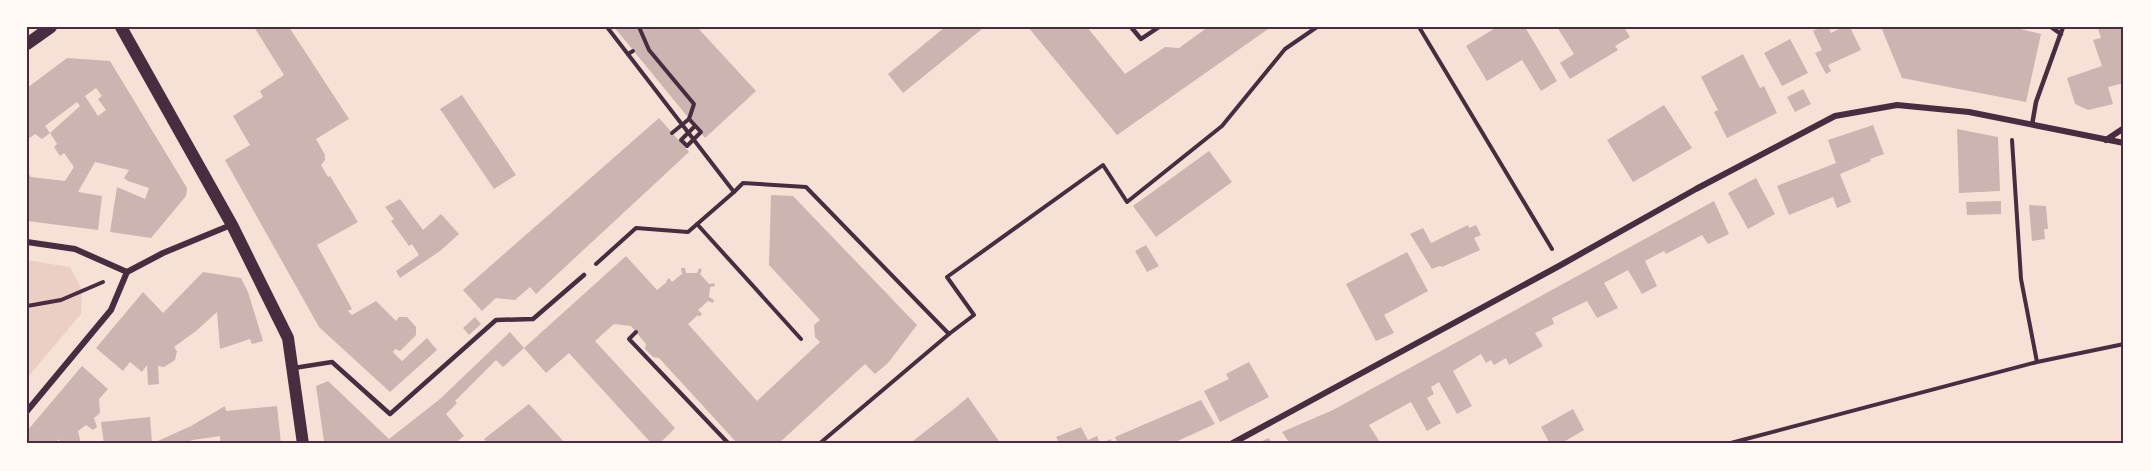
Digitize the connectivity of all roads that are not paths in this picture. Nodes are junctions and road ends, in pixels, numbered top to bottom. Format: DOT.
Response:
graph roads {
  1 [pos="51,27"];
  2 [pos="121,27"];
  3 [pos="1131,27"];
  4 [pos="1159,27"];
  5 [pos="2051,27"];
  6 [pos="2063,27"];
  7 [pos="2061,34"];
  8 [pos="27,44"];
  9 [pos="2032,125"];
  10 [pos="2124,128"];
  11 [pos="2106,140"];
  12 [pos="2124,143"];
  13 [pos="232,225"];
  14 [pos="27,242"];
  15 [pos="127,272"];
  16 [pos="584,275"];
  17 [pos="294,368"];
  18 [pos="27,411"];
  19 [pos="303,444"];
  20 [pos="1230,444"];
  1 -- 8 [label="main road"];
  2 -- 13 [label="main road"];
  3 -- 4 [label="lane"];
  5 -- 7 [label="lane"];
  6 -- 7 [label="lane"];
  7 -- 9 [label="lane"];
  9 -- 11 [label="street"];
  9 -- 20 [label="street"];
  10 -- 11 [label="street"];
  11 -- 12 [label="street"];
  13 -- 15 [label="street"];
  13 -- 17 [label="main road"];
  14 -- 15 [label="street"];
  15 -- 18 [label="street"];
  16 -- 17 [label="lane"];
  17 -- 19 [label="main road"];
}
